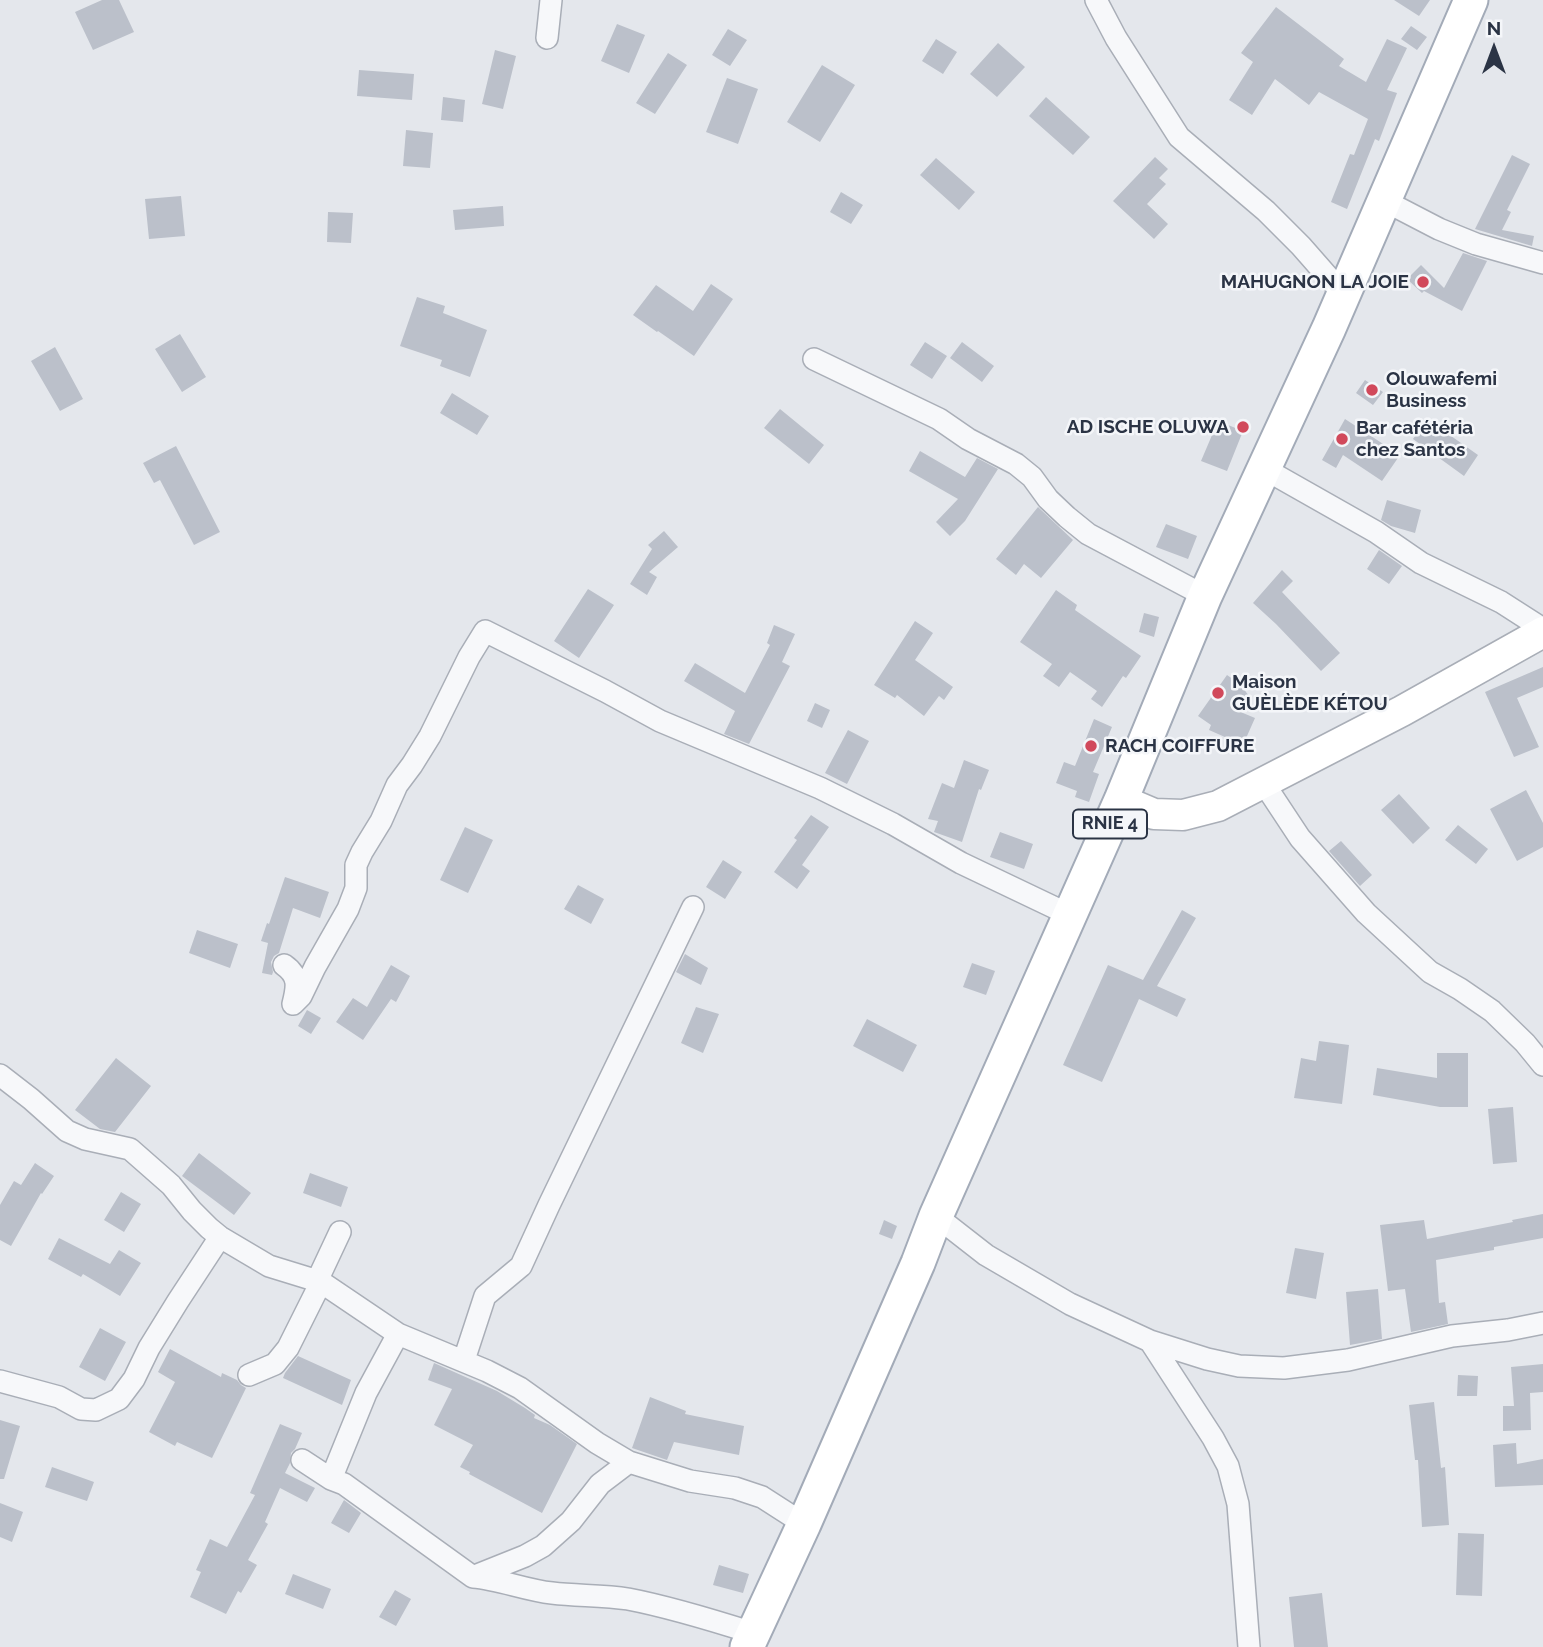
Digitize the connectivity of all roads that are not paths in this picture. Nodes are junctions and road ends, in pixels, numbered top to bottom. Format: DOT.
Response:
graph roads {
  1 [pos="551,0"];
  2 [pos="1096,0"];
  3 [pos="1471,0"];
  4 [pos="547,38"];
  5 [pos="1385,201"];
  6 [pos="1543,263"];
  7 [pos="1344,295"];
  8 [pos="814,359"];
  9 [pos="1263,468"];
  10 [pos="1205,596"];
  11 [pos="1543,631"];
  12 [pos="1263,782"];
  13 [pos="1121,800"];
  14 [pos="692,907"];
  15 [pos="1070,915"];
  16 [pos="284,965"];
  17 [pos="1543,1065"];
  18 [pos="0,1075"];
  19 [pos="936,1216"];
  20 [pos="340,1232"];
  21 [pos="220,1237"];
  22 [pos="319,1281"];
  23 [pos="1543,1323"];
  24 [pos="398,1334"];
  25 [pos="1150,1341"];
  26 [pos="464,1360"];
  27 [pos="249,1375"];
  28 [pos="0,1381"];
  29 [pos="302,1460"];
  30 [pos="629,1462"];
  31 [pos="331,1479"];
  32 [pos="804,1524"];
  33 [pos="472,1577"];
  34 [pos="750,1640"];
  35 [pos="1249,1647"];
  1 -- 4 [label="street"];
  2 -- 7 [label="street"];
  3 -- 5 [label="main road, RNIE 4"];
  5 -- 6 [label="street"];
  5 -- 7 [label="main road, RNIE 4"];
  7 -- 9 [label="main road, RNIE 4"];
  8 -- 10 [label="street"];
  9 -- 10 [label="main road, RNIE 4"];
  9 -- 11 [label="street"];
  10 -- 13 [label="main road, RNIE 4"];
  11 -- 12 [label="street"];
  12 -- 13 [label="street"];
  12 -- 17 [label="street"];
  13 -- 15 [label="main road, RNIE 4"];
  14 -- 26 [label="street"];
  15 -- 16 [label="street"];
  15 -- 19 [label="main road, RNIE 4"];
  18 -- 21 [label="street"];
  19 -- 25 [label="street"];
  19 -- 32 [label="main road, RNIE 4"];
  20 -- 22 [label="street"];
  21 -- 22 [label="street"];
  21 -- 28 [label="street"];
  22 -- 24 [label="street"];
  22 -- 27 [label="street"];
  23 -- 25 [label="street"];
  24 -- 26 [label="street"];
  24 -- 31 [label="street"];
  25 -- 35 [label="street"];
  26 -- 30 [label="street"];
  29 -- 31 [label="street"];
  30 -- 32 [label="street"];
  30 -- 33 [label="street"];
  31 -- 33 [label="street"];
  32 -- 34 [label="main road, RNIE 4"];
  33 -- 34 [label="street"];
}
